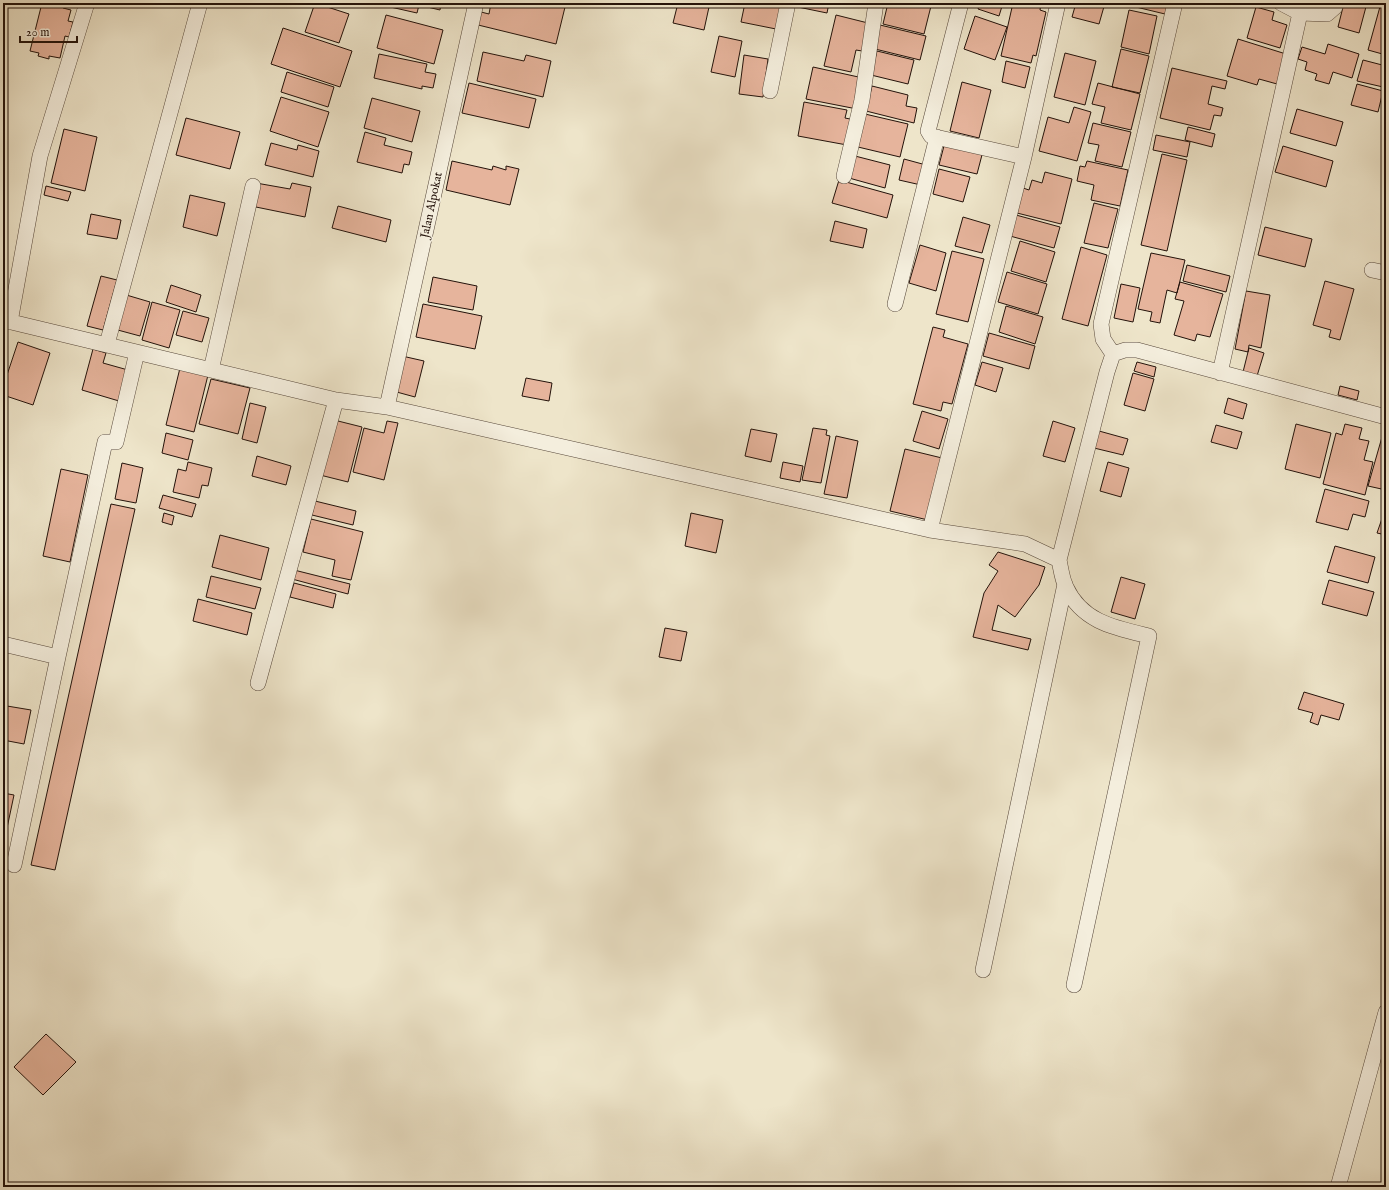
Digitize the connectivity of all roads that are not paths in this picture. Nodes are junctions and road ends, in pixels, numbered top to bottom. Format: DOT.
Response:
graph roads {
  1 [pos="87,3"];
  2 [pos="200,3"];
  3 [pos="476,3"];
  4 [pos="788,3"];
  5 [pos="876,3"];
  6 [pos="961,3"];
  7 [pos="1058,3"];
  8 [pos="1175,3"];
  9 [pos="1281,3"];
  10 [pos="1336,3"];
  11 [pos="1300,13"];
  12 [pos="770,91"];
  13 [pos="937,137"];
  14 [pos="1024,157"];
  15 [pos="844,176"];
  16 [pos="253,186"];
  17 [pos="895,304"];
  18 [pos="7,321"];
  19 [pos="107,344"];
  20 [pos="137,352"];
  21 [pos="1113,354"];
  22 [pos="211,370"];
  23 [pos="1220,372"];
  24 [pos="336,400"];
  25 [pos="387,407"];
  26 [pos="1386,417"];
  27 [pos="930,530"];
  28 [pos="1059,560"];
  29 [pos="1065,584"];
  30 [pos="3,644"];
  31 [pos="58,657"];
  32 [pos="258,683"];
  33 [pos="14,865"];
  34 [pos="983,970"];
  35 [pos="1074,985"];
  36 [pos="1386,1012"];
  37 [pos="1338,1187"];
  1 -- 18 [label="street"];
  2 -- 19 [label="street"];
  3 -- 25 [label="street, Jalan Alpokat"];
  4 -- 12 [label="street"];
  5 -- 15 [label="street"];
  6 -- 13 [label="street"];
  7 -- 14 [label="street"];
  8 -- 21 [label="street"];
  9 -- 11 [label="street"];
  10 -- 11 [label="street"];
  11 -- 23 [label="street"];
  13 -- 14 [label="street"];
  13 -- 17 [label="street"];
  14 -- 27 [label="street"];
  16 -- 22 [label="street"];
  18 -- 19 [label="street"];
  19 -- 20 [label="street"];
  20 -- 22 [label="street"];
  20 -- 31 [label="street"];
  21 -- 23 [label="street"];
  21 -- 28 [label="street"];
  22 -- 24 [label="street"];
  23 -- 26 [label="street"];
  24 -- 25 [label="street"];
  24 -- 32 [label="street"];
  25 -- 27 [label="street"];
  27 -- 28 [label="street"];
  28 -- 29 [label="street"];
  29 -- 34 [label="street"];
  29 -- 35 [label="street"];
  30 -- 31 [label="street"];
  31 -- 33 [label="street"];
  36 -- 37 [label="street"];
}
